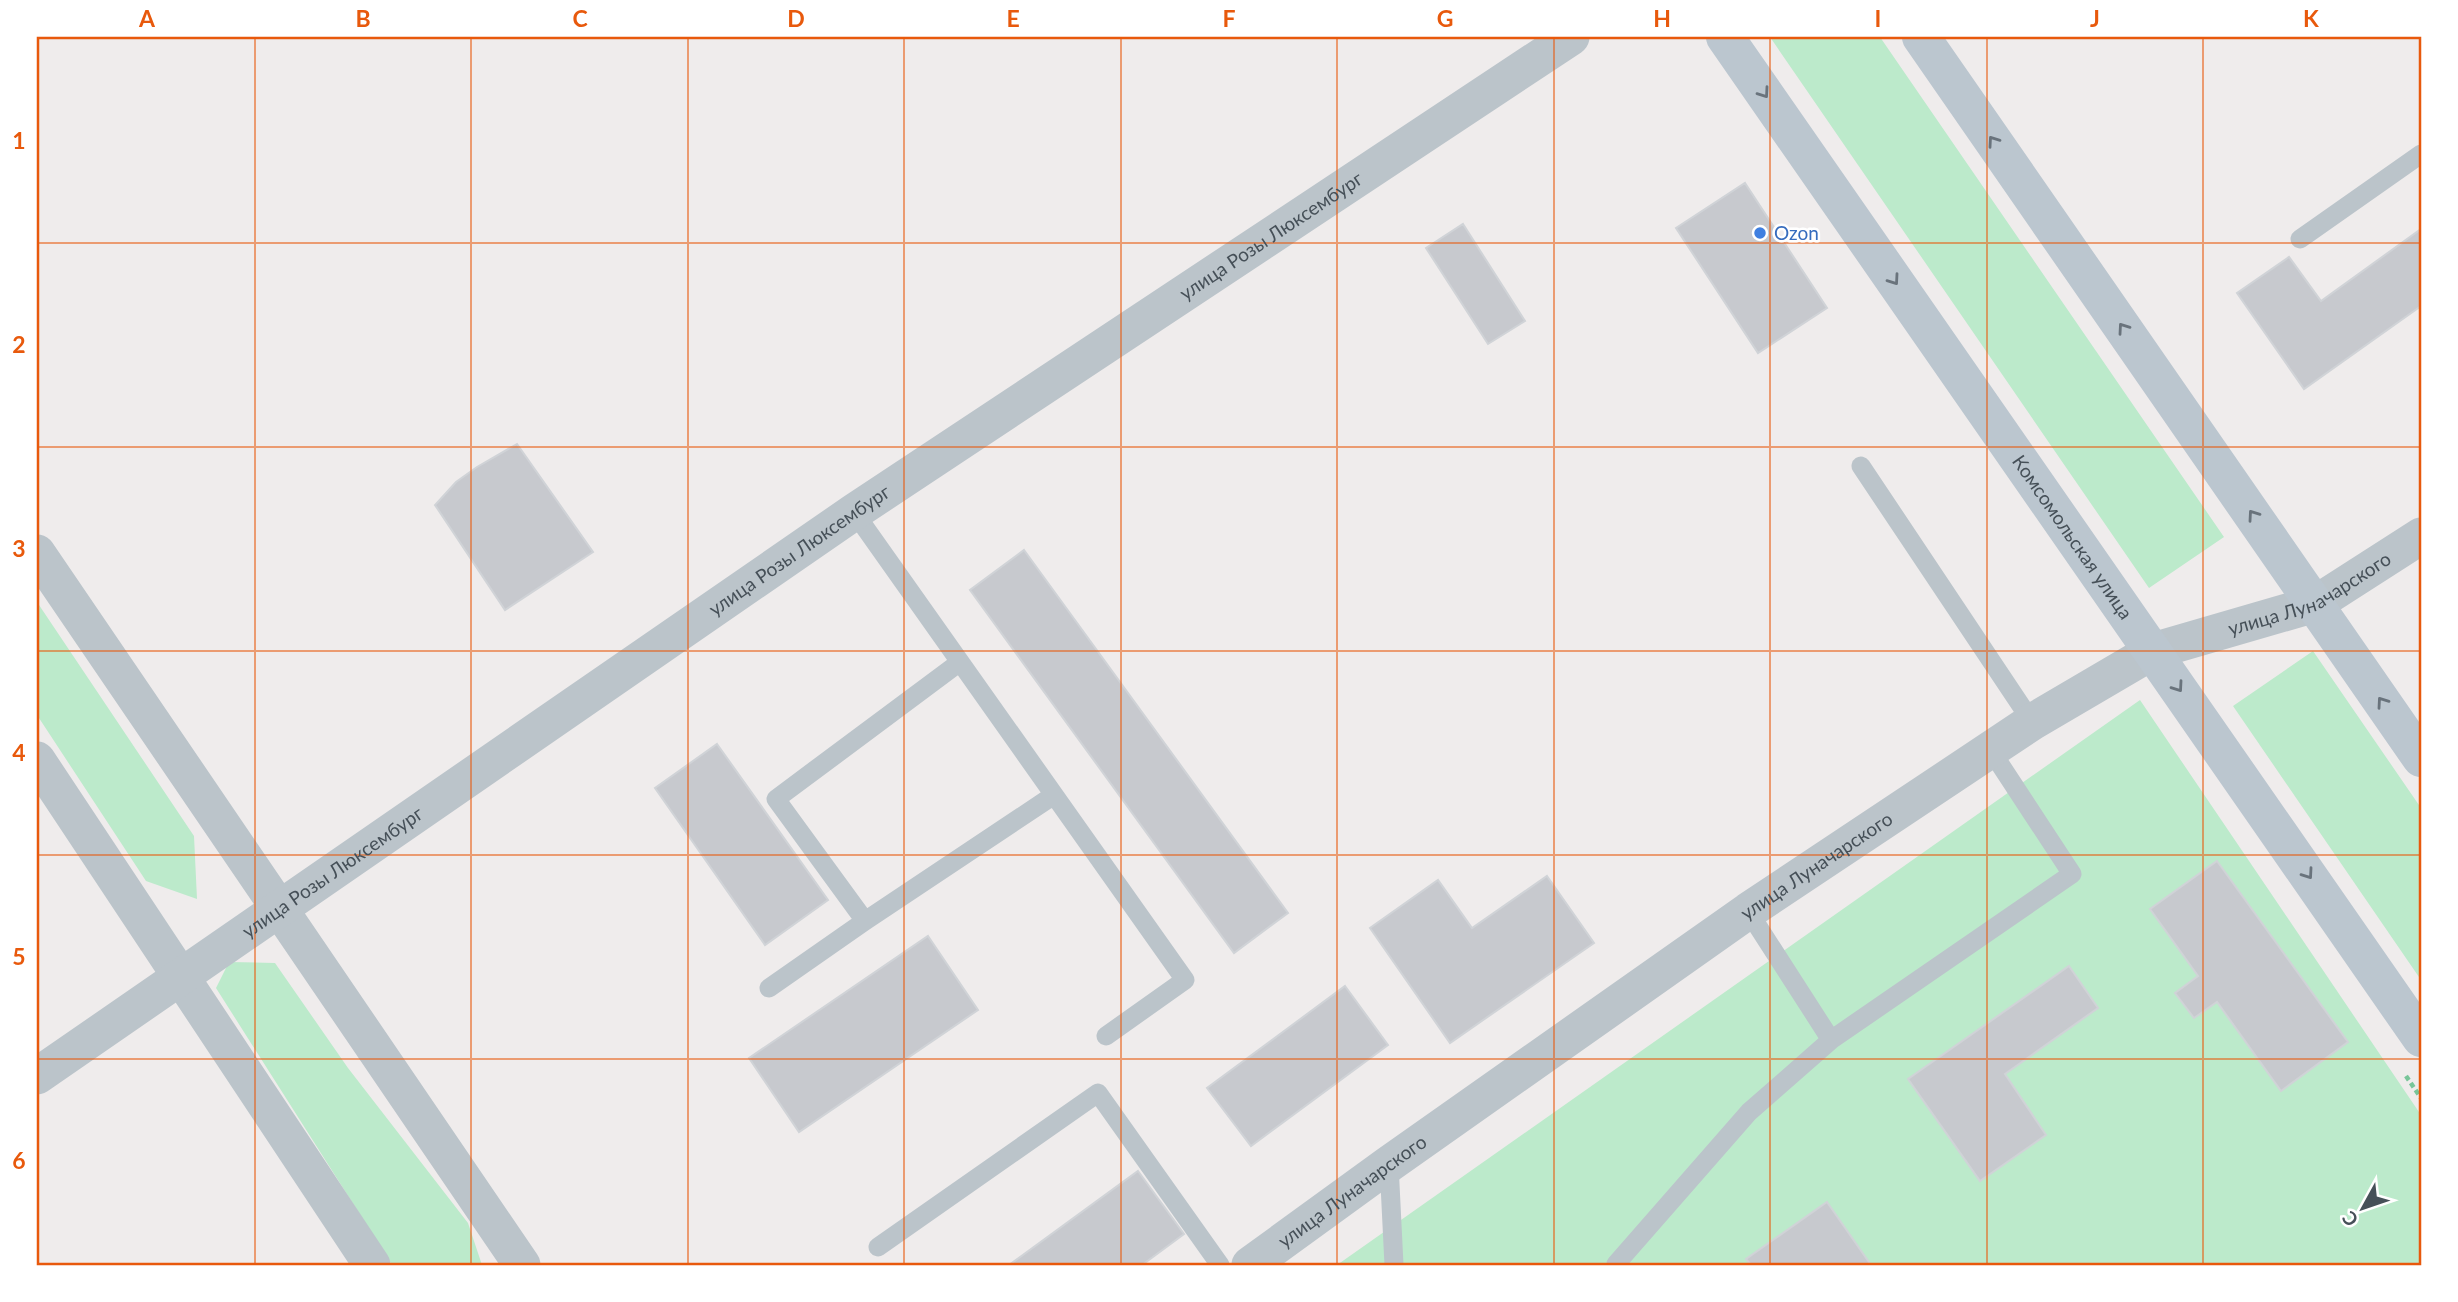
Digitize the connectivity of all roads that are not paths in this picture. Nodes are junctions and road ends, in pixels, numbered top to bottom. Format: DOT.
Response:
graph roads {
  1 [pos="1571,37"];
  2 [pos="1726,37"];
  3 [pos="1921,37"];
  4 [pos="2421,153"];
  5 [pos="2300,239"];
  6 [pos="1861,466"];
  7 [pos="855,512"];
  8 [pos="2421,536"];
  9 [pos="37,553"];
  10 [pos="2315,604"];
  11 [pos="2153,651"];
  12 [pos="960,662"];
  13 [pos="2032,722"];
  14 [pos="1990,750"];
  15 [pos="2421,758"];
  16 [pos="37,760"];
  17 [pos="1054,795"];
  18 [pos="278,909"];
  19 [pos="1748,911"];
  20 [pos="864,921"];
  21 [pos="181,977"];
  22 [pos="769,988"];
  23 [pos="1106,1036"];
  24 [pos="2421,1038"];
  25 [pos="1831,1040"];
  26 [pos="37,1076"];
  27 [pos="1389,1164"];
  28 [pos="878,1247"];
  29 [pos="1616,1264"];
  30 [pos="372,1265"];
  31 [pos="522,1265"];
  32 [pos="1220,1265"];
  33 [pos="1250,1265"];
  34 [pos="1394,1265"];
  1 -- 7 [label="street, улица Розы Люксембург"];
  2 -- 11 [label="street, Комсомольская улица, one-way"];
  10 -- 3 [label="street, one-way"];
  4 -- 5 [label="lane"];
  6 -- 13 [label="lane"];
  7 -- 12 [label="lane"];
  7 -- 18 [label="street, улица Розы Люксембург"];
  8 -- 10 [label="street, улица Луначарского"];
  9 -- 18 [label="street"];
  10 -- 11 [label="street, улица Луначарского"];
  15 -- 10 [label="street, one-way"];
  11 -- 13 [label="street, улица Луначарского"];
  11 -- 24 [label="street, Комсомольская улица, one-way"];
  12 -- 17 [label="lane"];
  12 -- 20 [label="lane"];
  13 -- 14 [label="street, улица Луначарского"];
  14 -- 19 [label="street, улица Луначарского"];
  14 -- 25 [label="lane"];
  16 -- 21 [label="street"];
  17 -- 20 [label="lane"];
  17 -- 23 [label="lane"];
  18 -- 21 [label="street, улица Розы Люксембург"];
  18 -- 31 [label="street"];
  19 -- 25 [label="lane"];
  19 -- 27 [label="street, улица Луначарского"];
  20 -- 22 [label="lane"];
  21 -- 26 [label="street, улица Розы Люксембург"];
  21 -- 30 [label="street"];
  25 -- 29 [label="lane"];
  27 -- 33 [label="street, улица Луначарского"];
  27 -- 34 [label="lane"];
  28 -- 32 [label="lane"];
}
